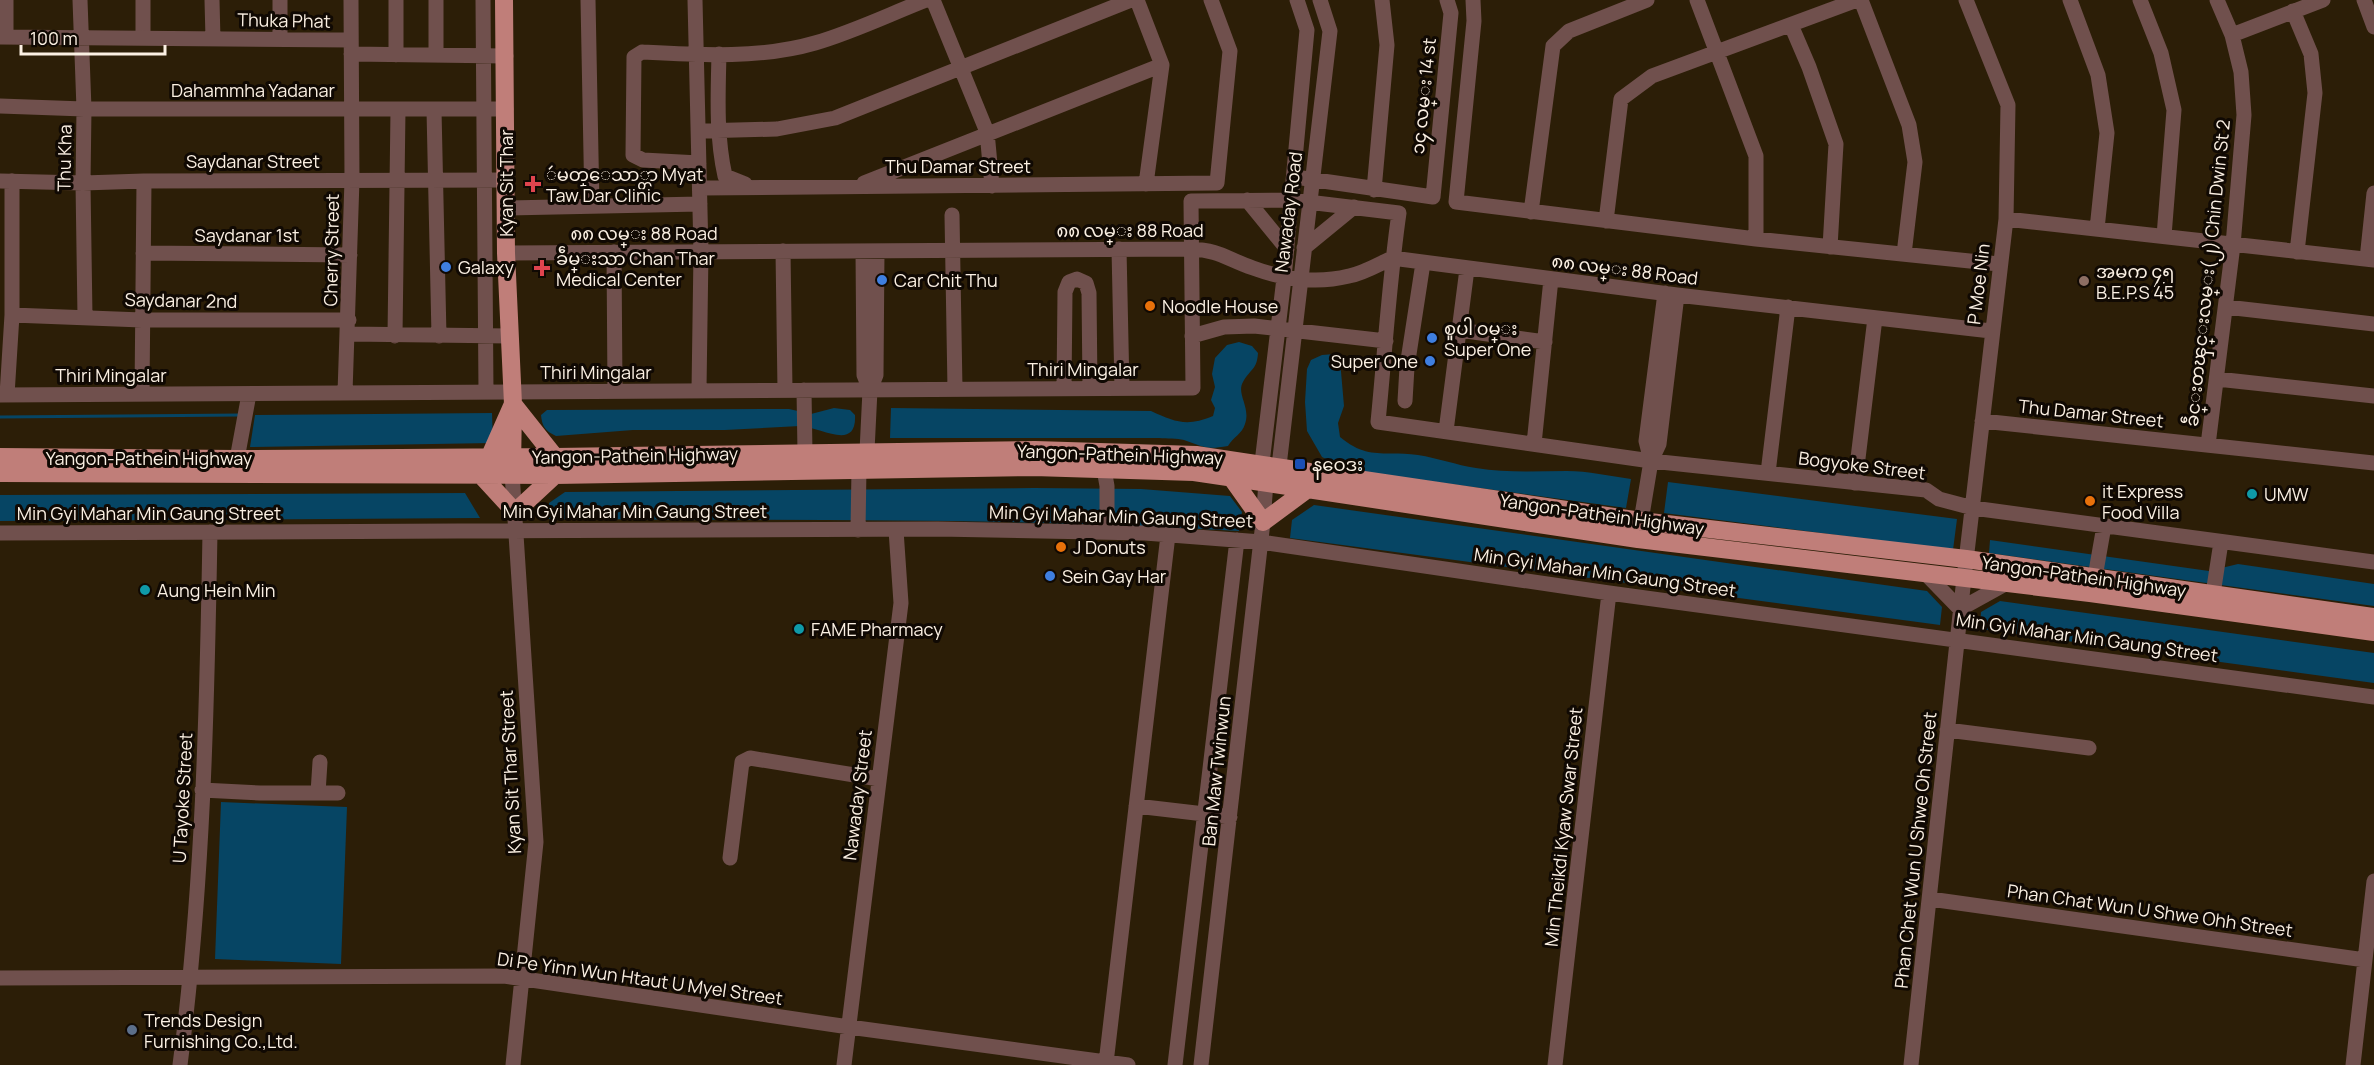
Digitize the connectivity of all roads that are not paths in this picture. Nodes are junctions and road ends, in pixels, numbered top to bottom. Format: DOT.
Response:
graph roads {
  1 [pos="6,0"];
  2 [pos="80,0"];
  3 [pos="143,0"];
  4 [pos="212,0"];
  5 [pos="280,0"];
  6 [pos="351,0"];
  7 [pos="396,0"];
  8 [pos="436,0"];
  9 [pos="483,0"];
  10 [pos="504,0"];
  11 [pos="588,0"];
  12 [pos="695,0"];
  13 [pos="926,0"];
  14 [pos="933,0"];
  15 [pos="1131,0"];
  16 [pos="1137,0"];
  17 [pos="1210,0"];
  18 [pos="1297,0"];
  19 [pos="1320,0"];
  20 [pos="1382,0"];
  21 [pos="1447,0"];
  22 [pos="1473,0"];
  23 [pos="1647,0"];
  24 [pos="1697,0"];
  25 [pos="1859,0"];
  26 [pos="1966,0"];
  27 [pos="2070,0"];
  28 [pos="2140,0"];
  29 [pos="2217,0"];
  30 [pos="2323,0"];
  31 [pos="2364,0"];
  32 [pos="2293,11"];
  33 [pos="1791,25"];
  34 [pos="2374,27"];
  35 [pos="2232,35"];
  36 [pos="3,37"];
  37 [pos="143,38"];
  38 [pos="81,39"];
  39 [pos="213,39"];
  40 [pos="280,39"];
  41 [pos="351,47"];
  42 [pos="1717,53"];
  43 [pos="719,54"];
  44 [pos="396,55"];
  45 [pos="436,55"];
  46 [pos="697,55"];
  47 [pos="483,56"];
  48 [pos="506,56"];
  49 [pos="1162,64"];
  50 [pos="960,68"];
  51 [pos="0,106"];
  52 [pos="84,109"];
  53 [pos="506,109"];
  54 [pos="350,110"];
  55 [pos="398,110"];
  56 [pos="434,110"];
  57 [pos="484,110"];
  58 [pos="718,130"];
  59 [pos="699,131"];
  60 [pos="987,132"];
  61 [pos="699,163"];
  62 [pos="1293,177"];
  63 [pos="1312,178"];
  64 [pos="352,180"];
  65 [pos="397,180"];
  66 [pos="436,180"];
  67 [pos="484,180"];
  68 [pos="506,180"];
  69 [pos="6,181"];
  70 [pos="144,181"];
  71 [pos="83,183"];
  72 [pos="1146,184"];
  73 [pos="856,186"];
  74 [pos="992,186"];
  75 [pos="758,187"];
  76 [pos="700,188"];
  77 [pos="1374,190"];
  78 [pos="2374,193"];
  79 [pos="1247,200"];
  80 [pos="1291,200"];
  81 [pos="1309,201"];
  82 [pos="700,204"];
  83 [pos="592,206"];
  84 [pos="1354,207"];
  85 [pos="507,208"];
  86 [pos="1531,212"];
  87 [pos="952,215"];
  88 [pos="2006,219"];
  89 [pos="1606,221"];
  90 [pos="2097,229"];
  91 [pos="2164,236"];
  92 [pos="1756,239"];
  93 [pos="2233,245"];
  94 [pos="1830,247"];
  95 [pos="1304,248"];
  96 [pos="1119,249"];
  97 [pos="1191,249"];
  98 [pos="1287,249"];
  99 [pos="953,250"];
  100 [pos="783,251"];
  101 [pos="870,251"];
  102 [pos="5,252"];
  103 [pos="614,252"];
  104 [pos="701,252"];
  105 [pos="2297,252"];
  106 [pos="507,253"];
  107 [pos="143,254"];
  108 [pos="1904,254"];
  109 [pos="350,255"];
  110 [pos="1392,258"];
  111 [pos="2370,260"];
  112 [pos="1423,263"];
  113 [pos="1999,264"];
  114 [pos="1467,269"];
  115 [pos="1284,278"];
  116 [pos="1551,279"];
  117 [pos="1300,280"];
  118 [pos="1671,294"];
  119 [pos="2226,307"];
  120 [pos="1788,308"];
  121 [pos="12,315"];
  122 [pos="85,317"];
  123 [pos="1875,318"];
  124 [pos="142,320"];
  125 [pos="2374,324"];
  126 [pos="349,327"];
  127 [pos="1278,328"];
  128 [pos="1294,330"];
  129 [pos="1460,330"];
  130 [pos="1991,331"];
  131 [pos="395,336"];
  132 [pos="439,336"];
  133 [pos="486,336"];
  134 [pos="510,336"];
  135 [pos="1192,336"];
  136 [pos="1386,341"];
  137 [pos="1545,342"];
  138 [pos="2217,379"];
  139 [pos="1064,388"];
  140 [pos="1090,388"];
  141 [pos="1122,388"];
  142 [pos="955,389"];
  143 [pos="699,390"];
  144 [pos="785,390"];
  145 [pos="804,390"];
  146 [pos="870,390"];
  147 [pos="615,391"];
  148 [pos="486,392"];
  149 [pos="345,393"];
  150 [pos="142,394"];
  151 [pos="249,394"];
  152 [pos="4,395"];
  153 [pos="2374,396"];
  154 [pos="512,398"];
  155 [pos="1405,401"];
  156 [pos="1982,421"];
  157 [pos="1446,431"];
  158 [pos="1534,444"];
  159 [pos="2208,445"];
  160 [pos="867,451"];
  161 [pos="805,453"];
  162 [pos="490,456"];
  163 [pos="0,457"];
  164 [pos="237,459"];
  165 [pos="1651,461"];
  166 [pos="2374,463"];
  167 [pos="512,465"];
  168 [pos="1270,465"];
  169 [pos="555,466"];
  170 [pos="0,473"];
  171 [pos="479,473"];
  172 [pos="1768,473"];
  173 [pos="1231,477"];
  174 [pos="859,478"];
  175 [pos="1106,478"];
  176 [pos="1266,482"];
  177 [pos="1855,483"];
  178 [pos="1309,488"];
  179 [pos="1973,508"];
  180 [pos="515,512"];
  181 [pos="1263,522"];
  182 [pos="858,526"];
  183 [pos="896,530"];
  184 [pos="1107,530"];
  185 [pos="1640,530"];
  186 [pos="514,531"];
  187 [pos="210,532"];
  188 [pos="2102,532"];
  189 [pos="0,533"];
  190 [pos="1168,535"];
  191 [pos="1237,540"];
  192 [pos="1261,542"];
  193 [pos="2220,548"];
  194 [pos="1966,559"];
  195 [pos="2374,562"];
  196 [pos="1925,573"];
  197 [pos="2095,576"];
  198 [pos="1964,578"];
  199 [pos="2007,583"];
  200 [pos="2214,591"];
  201 [pos="1609,593"];
  202 [pos="1960,609"];
  203 [pos="2374,617"];
  204 [pos="2374,632"];
  205 [pos="1957,639"];
  206 [pos="2374,697"];
  207 [pos="1947,730"];
  208 [pos="2089,748"];
  209 [pos="320,762"];
  210 [pos="879,779"];
  211 [pos="202,790"];
  212 [pos="318,793"];
  213 [pos="338,793"];
  214 [pos="1136,806"];
  215 [pos="1205,814"];
  216 [pos="1230,817"];
  217 [pos="730,858"];
  218 [pos="2374,881"];
  219 [pos="1930,899"];
  220 [pos="2365,960"];
  221 [pos="0,978"];
  222 [pos="191,978"];
  223 [pos="523,979"];
  224 [pos="849,1028"];
  225 [pos="1106,1062"];
  226 [pos="180,1065"];
  227 [pos="513,1065"];
  228 [pos="844,1065"];
  229 [pos="1128,1065"];
  230 [pos="1175,1065"];
  231 [pos="1201,1065"];
  232 [pos="1555,1065"];
  233 [pos="1911,1065"];
  234 [pos="2353,1065"];
  1 -- 36 [label="street"];
  2 -- 38 [label="street, Thu Kha"];
  3 -- 37 [label="street"];
  4 -- 39 [label="street"];
  5 -- 40 [label="street"];
  6 -- 41 [label="street, Cherry Street"];
  7 -- 44 [label="street"];
  8 -- 45 [label="street"];
  9 -- 47 [label="street"];
  10 -- 48 [label="main road, Kyan Sit Thar"];
  11 -- 83 [label="street"];
  12 -- 46 [label="street"];
  13 -- 43 [label="street"];
  14 -- 50 [label="street"];
  15 -- 50 [label="street"];
  16 -- 49 [label="street"];
  17 -- 72 [label="street, Thu Damar Street"];
  18 -- 62 [label="street, Nawaday Road"];
  19 -- 63 [label="street, Nawaday Road"];
  20 -- 77 [label="street"];
  21 -- 77 [label="street, ၁၄ လမ္း 14 st"];
  22 -- 86 [label="street"];
  23 -- 86 [label="street"];
  24 -- 42 [label="street"];
  25 -- 33 [label="street"];
  25 -- 108 [label="street"];
  26 -- 88 [label="street, P Moe Nin"];
  27 -- 90 [label="street"];
  28 -- 91 [label="street"];
  29 -- 35 [label="street, ခဵင္းတၾင္းလမ္း(၂) Chin Dwin St 2"];
  30 -- 32 [label="street"];
  31 -- 34 [label="street"];
  32 -- 35 [label="street"];
  32 -- 105 [label="street"];
  33 -- 42 [label="street"];
  33 -- 94 [label="street"];
  35 -- 93 [label="street, ခဵင္းတၾင္းလမ္း(၂) Chin Dwin St 2"];
  36 -- 38 [label="street, Thuka Phat"];
  37 -- 38 [label="street, Thuka Phat"];
  37 -- 39 [label="street, Thuka Phat"];
  38 -- 52 [label="street, Thu Kha"];
  39 -- 40 [label="street, Thuka Phat"];
  40 -- 41 [label="street, Thuka Phat"];
  41 -- 44 [label="street, Thuka Phat"];
  41 -- 54 [label="street, Cherry Street"];
  42 -- 89 [label="street"];
  42 -- 92 [label="street"];
  43 -- 46 [label="street"];
  43 -- 58 [label="street"];
  44 -- 45 [label="street, Thuka Phat"];
  45 -- 47 [label="street, Thuka Phat"];
  46 -- 59 [label="street"];
  46 -- 61 [label="street"];
  47 -- 48 [label="street, Thuka Phat"];
  47 -- 57 [label="street"];
  48 -- 53 [label="main road, Kyan Sit Thar"];
  49 -- 60 [label="street"];
  49 -- 72 [label="street"];
  50 -- 58 [label="street"];
  50 -- 60 [label="street"];
  51 -- 52 [label="street, Dahammha Yadanar"];
  52 -- 54 [label="street, Dahammha Yadanar"];
  52 -- 71 [label="street, Thu Kha"];
  53 -- 57 [label="street, Dahammha Yadanar"];
  53 -- 68 [label="main road, Kyan Sit Thar"];
  54 -- 55 [label="street, Dahammha Yadanar"];
  54 -- 64 [label="street, Cherry Street"];
  55 -- 56 [label="street, Dahammha Yadanar"];
  55 -- 65 [label="street"];
  56 -- 57 [label="street, Dahammha Yadanar"];
  56 -- 66 [label="street"];
  57 -- 67 [label="street"];
  58 -- 59 [label="street"];
  58 -- 75 [label="street"];
  59 -- 61 [label="street"];
  60 -- 73 [label="street"];
  60 -- 74 [label="street"];
  61 -- 76 [label="street"];
  62 -- 63 [label="street"];
  62 -- 80 [label="street, Nawaday Road"];
  63 -- 77 [label="street"];
  63 -- 81 [label="street, Nawaday Road"];
  64 -- 65 [label="street, Saydanar Street"];
  64 -- 70 [label="street, Saydanar Street"];
  64 -- 109 [label="street, Cherry Street"];
  65 -- 66 [label="street, Saydanar Street"];
  65 -- 131 [label="street"];
  66 -- 67 [label="street, Saydanar Street"];
  66 -- 132 [label="street"];
  67 -- 68 [label="street, Saydanar Street"];
  67 -- 133 [label="street"];
  68 -- 85 [label="main road, Kyan Sit Thar"];
  69 -- 71 [label="street, Saydanar Street"];
  69 -- 102 [label="street"];
  70 -- 71 [label="street, Saydanar Street"];
  70 -- 107 [label="street"];
  71 -- 122 [label="street, Thu Kha"];
  72 -- 74 [label="street, Thu Damar Street"];
  73 -- 74 [label="street, Thu Damar Street"];
  73 -- 75 [label="street, Thu Damar Street"];
  75 -- 76 [label="street, Thu Damar Street"];
  76 -- 82 [label="street"];
  78 -- 111 [label="street"];
  79 -- 80 [label="street"];
  79 -- 97 [label="street"];
  79 -- 98 [label="street"];
  80 -- 81 [label="street"];
  80 -- 98 [label="street, Nawaday Road"];
  81 -- 84 [label="street"];
  81 -- 95 [label="street, Nawaday Road"];
  82 -- 83 [label="street"];
  82 -- 104 [label="street"];
  83 -- 85 [label="street"];
  84 -- 95 [label="street"];
  84 -- 110 [label="street"];
  85 -- 106 [label="main road, Kyan Sit Thar"];
  86 -- 89 [label="street"];
  87 -- 99 [label="street"];
  88 -- 90 [label="street"];
  88 -- 113 [label="street, P Moe Nin"];
  89 -- 92 [label="street"];
  90 -- 91 [label="street"];
  91 -- 93 [label="street"];
  92 -- 94 [label="street"];
  93 -- 105 [label="street"];
  93 -- 119 [label="street, ခဵင္းတၾင္းလမ္း(၂) Chin Dwin St 2"];
  94 -- 108 [label="street"];
  95 -- 117 [label="street, Nawaday Road"];
  96 -- 97 [label="street, ၈၈ လမ္း 88 Road"];
  96 -- 99 [label="street, ၈၈ လမ္း 88 Road"];
  96 -- 141 [label="street"];
  97 -- 115 [label="street, ၈၈ လမ္း 88 Road"];
  97 -- 135 [label="street"];
  98 -- 115 [label="street, Nawaday Road"];
  99 -- 101 [label="street, ၈၈ လမ္း 88 Road"];
  99 -- 142 [label="street"];
  100 -- 101 [label="street, ၈၈ လမ္း 88 Road"];
  100 -- 104 [label="street, ၈၈ လမ္း 88 Road"];
  100 -- 144 [label="street"];
  101 -- 146 [label="street"];
  102 -- 121 [label="street"];
  103 -- 104 [label="street, ၈၈ လမ္း 88 Road"];
  103 -- 106 [label="street, ၈၈ လမ္း 88 Road"];
  103 -- 147 [label="street"];
  104 -- 143 [label="street"];
  105 -- 111 [label="street"];
  106 -- 134 [label="main road, Kyan Sit Thar"];
  107 -- 109 [label="street, Saydanar 1st"];
  107 -- 124 [label="street"];
  108 -- 113 [label="street"];
  109 -- 126 [label="street, Cherry Street"];
  110 -- 112 [label="street, ၈၈ လမ္း 88 Road"];
  110 -- 117 [label="street, ၈၈ လမ္း 88 Road"];
  110 -- 136 [label="street"];
  112 -- 114 [label="street, ၈၈ လမ္း 88 Road"];
  112 -- 155 [label="street"];
  113 -- 130 [label="street, P Moe Nin"];
  114 -- 116 [label="street, ၈၈ လမ္း 88 Road"];
  114 -- 129 [label="street"];
  115 -- 117 [label="street, ၈၈ လမ္း 88 Road"];
  115 -- 127 [label="street, Nawaday Road"];
  116 -- 118 [label="street, ၈၈ လမ္း 88 Road"];
  116 -- 137 [label="street"];
  117 -- 128 [label="street, Nawaday Road"];
  118 -- 120 [label="street, ၈၈ လမ္း 88 Road"];
  118 -- 165 [label="street"];
  119 -- 125 [label="street"];
  119 -- 138 [label="street, ခဵင္းတၾင္းလမ္း(၂) Chin Dwin St 2"];
  120 -- 123 [label="street, ၈၈ လမ္း 88 Road"];
  120 -- 172 [label="street"];
  121 -- 122 [label="street, Saydanar 2nd"];
  121 -- 152 [label="street"];
  122 -- 124 [label="street, Saydanar 2nd"];
  123 -- 130 [label="street, ၈၈ လမ္း 88 Road"];
  123 -- 177 [label="street"];
  124 -- 126 [label="street, Saydanar 2nd"];
  124 -- 150 [label="street"];
  126 -- 131 [label="street, Saydanar 2nd"];
  126 -- 149 [label="street, Cherry Street"];
  127 -- 128 [label="street"];
  127 -- 135 [label="street"];
  127 -- 168 [label="street, Nawaday Road"];
  128 -- 136 [label="street"];
  128 -- 168 [label="street, Nawaday Road"];
  129 -- 137 [label="street"];
  129 -- 157 [label="street"];
  130 -- 156 [label="street, P Moe Nin"];
  131 -- 132 [label="street, Saydanar 2nd"];
  132 -- 133 [label="street, Saydanar 2nd"];
  133 -- 134 [label="street, Saydanar 2nd"];
  133 -- 148 [label="street"];
  134 -- 154 [label="main road, Kyan Sit Thar"];
  135 -- 141 [label="street, Thiri Mingalar"];
  136 -- 157 [label="street, Bogyoke Street"];
  137 -- 158 [label="street"];
  138 -- 153 [label="street"];
  138 -- 159 [label="street, ခဵင္းတၾင္းလမ္း(၂) Chin Dwin St 2"];
  139 -- 140 [label="street, Thiri Mingalar"];
  139 -- 140 [label="street"];
  139 -- 142 [label="street, Thiri Mingalar"];
  140 -- 141 [label="street, Thiri Mingalar"];
  142 -- 146 [label="street, Thiri Mingalar"];
  143 -- 144 [label="street, Thiri Mingalar"];
  143 -- 147 [label="street, Thiri Mingalar"];
  144 -- 145 [label="street, Thiri Mingalar"];
  145 -- 146 [label="street, Thiri Mingalar"];
  145 -- 161 [label="street"];
  146 -- 160 [label="street"];
  147 -- 154 [label="street, Thiri Mingalar"];
  148 -- 149 [label="street, Thiri Mingalar"];
  148 -- 154 [label="street, Thiri Mingalar"];
  149 -- 151 [label="street, Thiri Mingalar"];
  150 -- 151 [label="street, Thiri Mingalar"];
  150 -- 152 [label="street, Thiri Mingalar"];
  151 -- 164 [label="street"];
  154 -- 162 [label="main road"];
  154 -- 167 [label="main road, Kyan Sit Thar"];
  154 -- 169 [label="main road"];
  156 -- 159 [label="street, Thu Damar Street"];
  156 -- 179 [label="street, P Moe Nin"];
  157 -- 158 [label="street, Bogyoke Street"];
  158 -- 165 [label="street, Bogyoke Street"];
  159 -- 166 [label="street, Thu Damar Street"];
  160 -- 161 [label="main road, Yangon-Pathein Highway"];
  160 -- 168 [label="main road, Yangon-Pathein Highway"];
  161 -- 169 [label="main road, Yangon-Pathein Highway"];
  162 -- 164 [label="main road, Yangon-Pathein Highway"];
  162 -- 167 [label="main road, Yangon-Pathein Highway"];
  163 -- 164 [label="main road, Yangon-Pathein Highway"];
  165 -- 172 [label="street, Bogyoke Street"];
  165 -- 185 [label="street"];
  167 -- 169 [label="main road, Yangon-Pathein Highway"];
  167 -- 171 [label="main road, Yangon-Pathein Highway"];
  167 -- 180 [label="street, Kyan Sit Thar Street"];
  168 -- 176 [label="street"];
  168 -- 185 [label="main road, Yangon-Pathein Highway"];
  169 -- 174 [label="main road, Yangon-Pathein Highway"];
  169 -- 180 [label="main road"];
  170 -- 171 [label="main road, Yangon-Pathein Highway"];
  171 -- 180 [label="main road"];
  172 -- 177 [label="street, Bogyoke Street"];
  173 -- 175 [label="main road, Yangon-Pathein Highway"];
  173 -- 176 [label="main road, Yangon-Pathein Highway"];
  173 -- 181 [label="main road"];
  174 -- 175 [label="main road, Yangon-Pathein Highway"];
  174 -- 182 [label="street"];
  175 -- 184 [label="street"];
  176 -- 178 [label="main road, Yangon-Pathein Highway"];
  176 -- 181 [label="street, Ban Maw Twinwun"];
  177 -- 179 [label="street, Bogyoke Street"];
  178 -- 181 [label="main road"];
  178 -- 185 [label="main road, Yangon-Pathein Highway"];
  179 -- 188 [label="street, Bogyoke Street"];
  179 -- 194 [label="street, P Moe Nin"];
  180 -- 186 [label="street, Kyan Sit Thar Street"];
  181 -- 192 [label="street, Ban Maw Twinwun"];
  182 -- 183 [label="street, Min Gyi Mahar Min Gaung Street"];
  182 -- 186 [label="street, Min Gyi Mahar Min Gaung Street"];
  183 -- 184 [label="street, Min Gyi Mahar Min Gaung Street"];
  183 -- 210 [label="street, Nawaday Street"];
  184 -- 190 [label="street, Min Gyi Mahar Min Gaung Street"];
  185 -- 194 [label="main road, Yangon-Pathein Highway"];
  185 -- 196 [label="main road, Yangon-Pathein Highway"];
  186 -- 187 [label="street, Min Gyi Mahar Min Gaung Street"];
  186 -- 223 [label="street, Kyan Sit Thar Street"];
  187 -- 189 [label="street, Min Gyi Mahar Min Gaung Street"];
  187 -- 211 [label="street, U Tayoke Street"];
  188 -- 193 [label="street, Bogyoke Street"];
  188 -- 197 [label="street"];
  190 -- 191 [label="street, Min Gyi Mahar Min Gaung Street"];
  190 -- 214 [label="street"];
  191 -- 192 [label="street, Min Gyi Mahar Min Gaung Street"];
  191 -- 215 [label="street"];
  192 -- 201 [label="street, Min Gyi Mahar Min Gaung Street"];
  192 -- 216 [label="street, Ban Maw Twinwun"];
  193 -- 195 [label="street, Bogyoke Street"];
  193 -- 200 [label="street"];
  194 -- 197 [label="main road, Yangon-Pathein Highway"];
  194 -- 198 [label="street, P Moe Nin"];
  196 -- 198 [label="main road, Yangon-Pathein Highway"];
  196 -- 202 [label="street"];
  197 -- 200 [label="main road, Yangon-Pathein Highway"];
  198 -- 199 [label="main road, Yangon-Pathein Highway"];
  198 -- 202 [label="street, P Moe Nin"];
  199 -- 202 [label="street"];
  199 -- 204 [label="main road, Yangon-Pathein Highway"];
  200 -- 203 [label="main road, Yangon-Pathein Highway"];
  201 -- 205 [label="street, Min Gyi Mahar Min Gaung Street"];
  201 -- 232 [label="street, Min Theikdi Kyaw Swar Street"];
  202 -- 205 [label="street, Phan Chet Wun U Shwe Oh Street"];
  205 -- 206 [label="street, Min Gyi Mahar Min Gaung Street"];
  205 -- 207 [label="street, Phan Chet Wun U Shwe Oh Street"];
  207 -- 208 [label="street"];
  207 -- 219 [label="street, Phan Chet Wun U Shwe Oh Street"];
  209 -- 212 [label="street"];
  210 -- 217 [label="street"];
  210 -- 224 [label="street, Nawaday Street"];
  211 -- 212 [label="street"];
  211 -- 222 [label="street, U Tayoke Street"];
  212 -- 213 [label="street"];
  214 -- 215 [label="street"];
  214 -- 225 [label="street"];
  215 -- 216 [label="street"];
  215 -- 230 [label="street"];
  216 -- 231 [label="street, Ban Maw Twinwun"];
  218 -- 220 [label="street"];
  219 -- 220 [label="street, Phan Chat Wun U Shwe Ohh Street"];
  219 -- 233 [label="street, Phan Chet Wun U Shwe Oh Street"];
  220 -- 234 [label="street"];
  221 -- 222 [label="street, Di Pe Yinn Wun Htaut U Myel Street"];
  222 -- 223 [label="street, Di Pe Yinn Wun Htaut U Myel Street"];
  222 -- 226 [label="street, U Tayoke Street"];
  223 -- 224 [label="street, Di Pe Yinn Wun Htaut U Myel Street"];
  223 -- 227 [label="street, Kyan Sit Thar Street"];
  224 -- 225 [label="street, Di Pe Yinn Wun Htaut U Myel Street"];
  224 -- 228 [label="street, Nawaday Street"];
  225 -- 229 [label="street, Di Pe Yinn Wun Htaut U Myel Street"];
}
